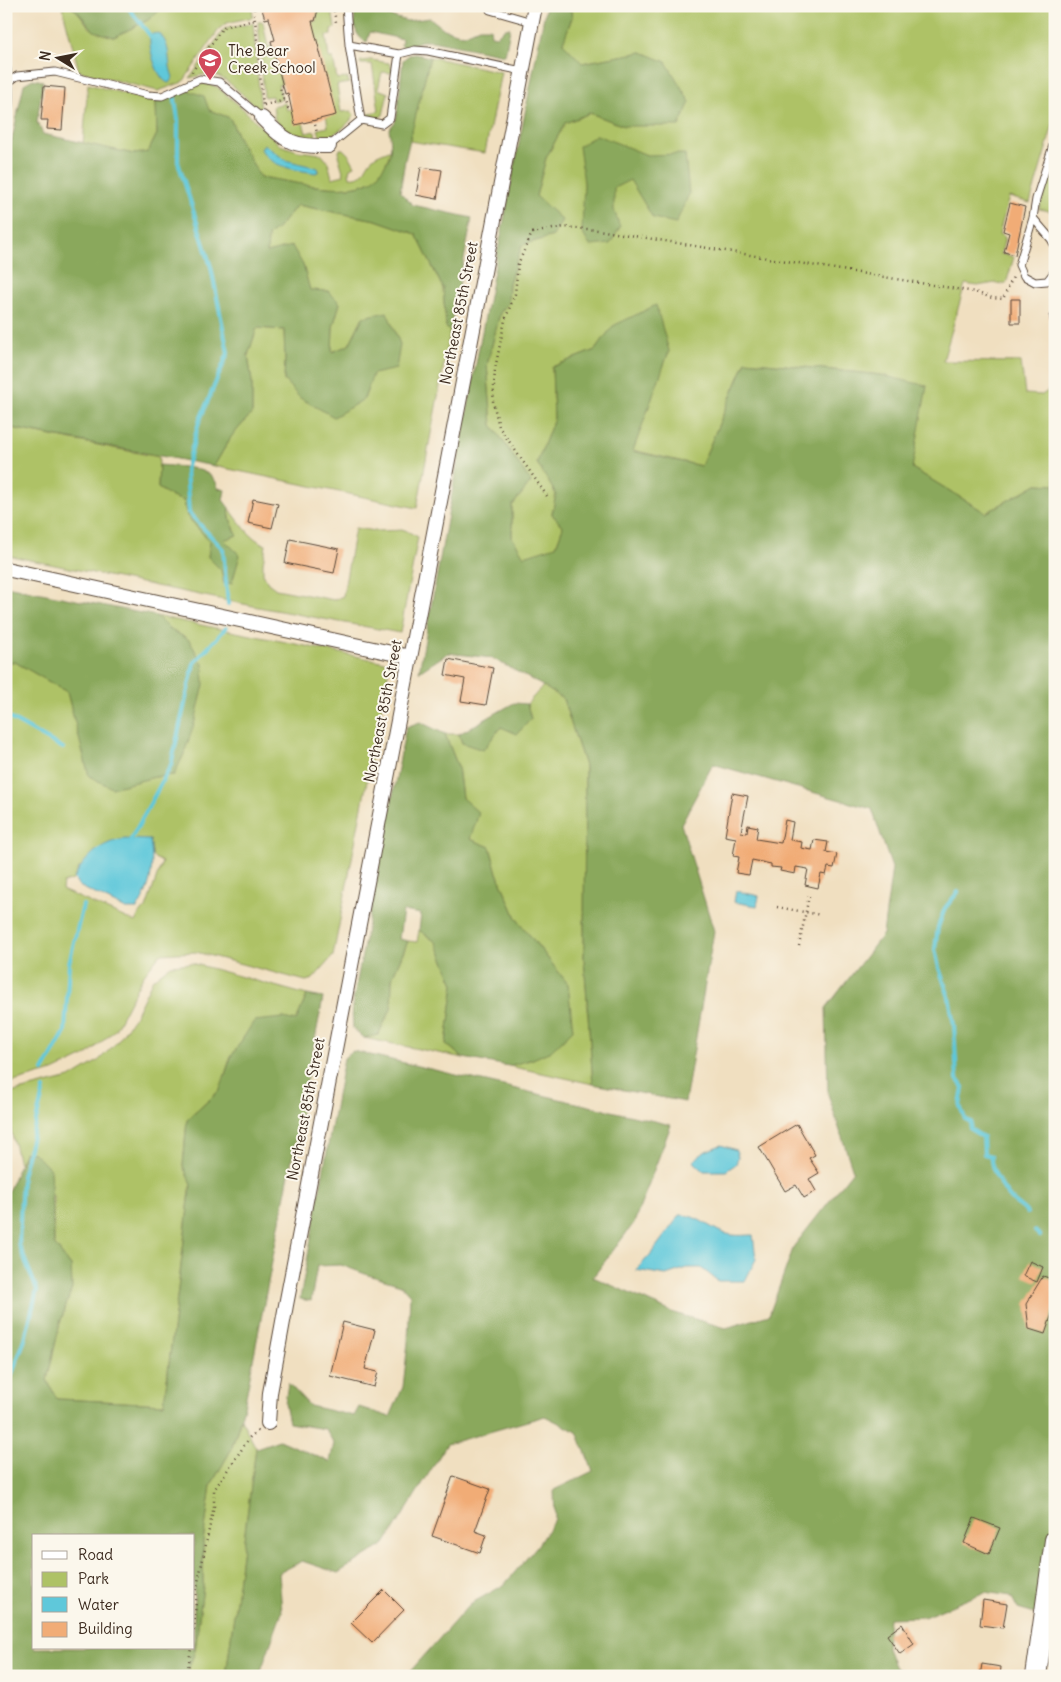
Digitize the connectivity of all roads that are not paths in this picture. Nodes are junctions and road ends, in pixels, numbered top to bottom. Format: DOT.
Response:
graph roads {
  1 [pos="346,6"];
  2 [pos="535,6"];
  3 [pos="490,10"];
  4 [pos="532,22"];
  5 [pos="349,45"];
  6 [pos="399,54"];
  7 [pos="6,63"];
  8 [pos="522,70"];
  9 [pos="10,81"];
  10 [pos="262,112"];
  11 [pos="361,120"];
  12 [pos="6,125"];
  13 [pos="1055,139"];
  14 [pos="330,146"];
  15 [pos="1033,218"];
  16 [pos="1055,246"];
  17 [pos="1055,271"];
  18 [pos="6,569"];
  19 [pos="410,656"];
  20 [pos="268,1423"];
  21 [pos="1055,1540"];
  22 [pos="1036,1676"];
  1 -- 5 [label="lane"];
  2 -- 4 [label="street, Northeast 85th Street"];
  3 -- 4 [label="lane"];
  4 -- 8 [label="street, Northeast 85th Street"];
  5 -- 6 [label="lane"];
  5 -- 11 [label="lane"];
  6 -- 8 [label="lane"];
  6 -- 11 [label="lane"];
  7 -- 9 [label="lane"];
  8 -- 19 [label="street, Northeast 85th Street"];
  9 -- 10 [label="lane"];
  9 -- 12 [label="lane"];
  10 -- 14 [label="street"];
  11 -- 14 [label="lane"];
  13 -- 15 [label="lane"];
  15 -- 16 [label="lane"];
  15 -- 17 [label="lane"];
  18 -- 19 [label="street"];
  19 -- 20 [label="street, Northeast 85th Street"];
  21 -- 22 [label="street"];
}
